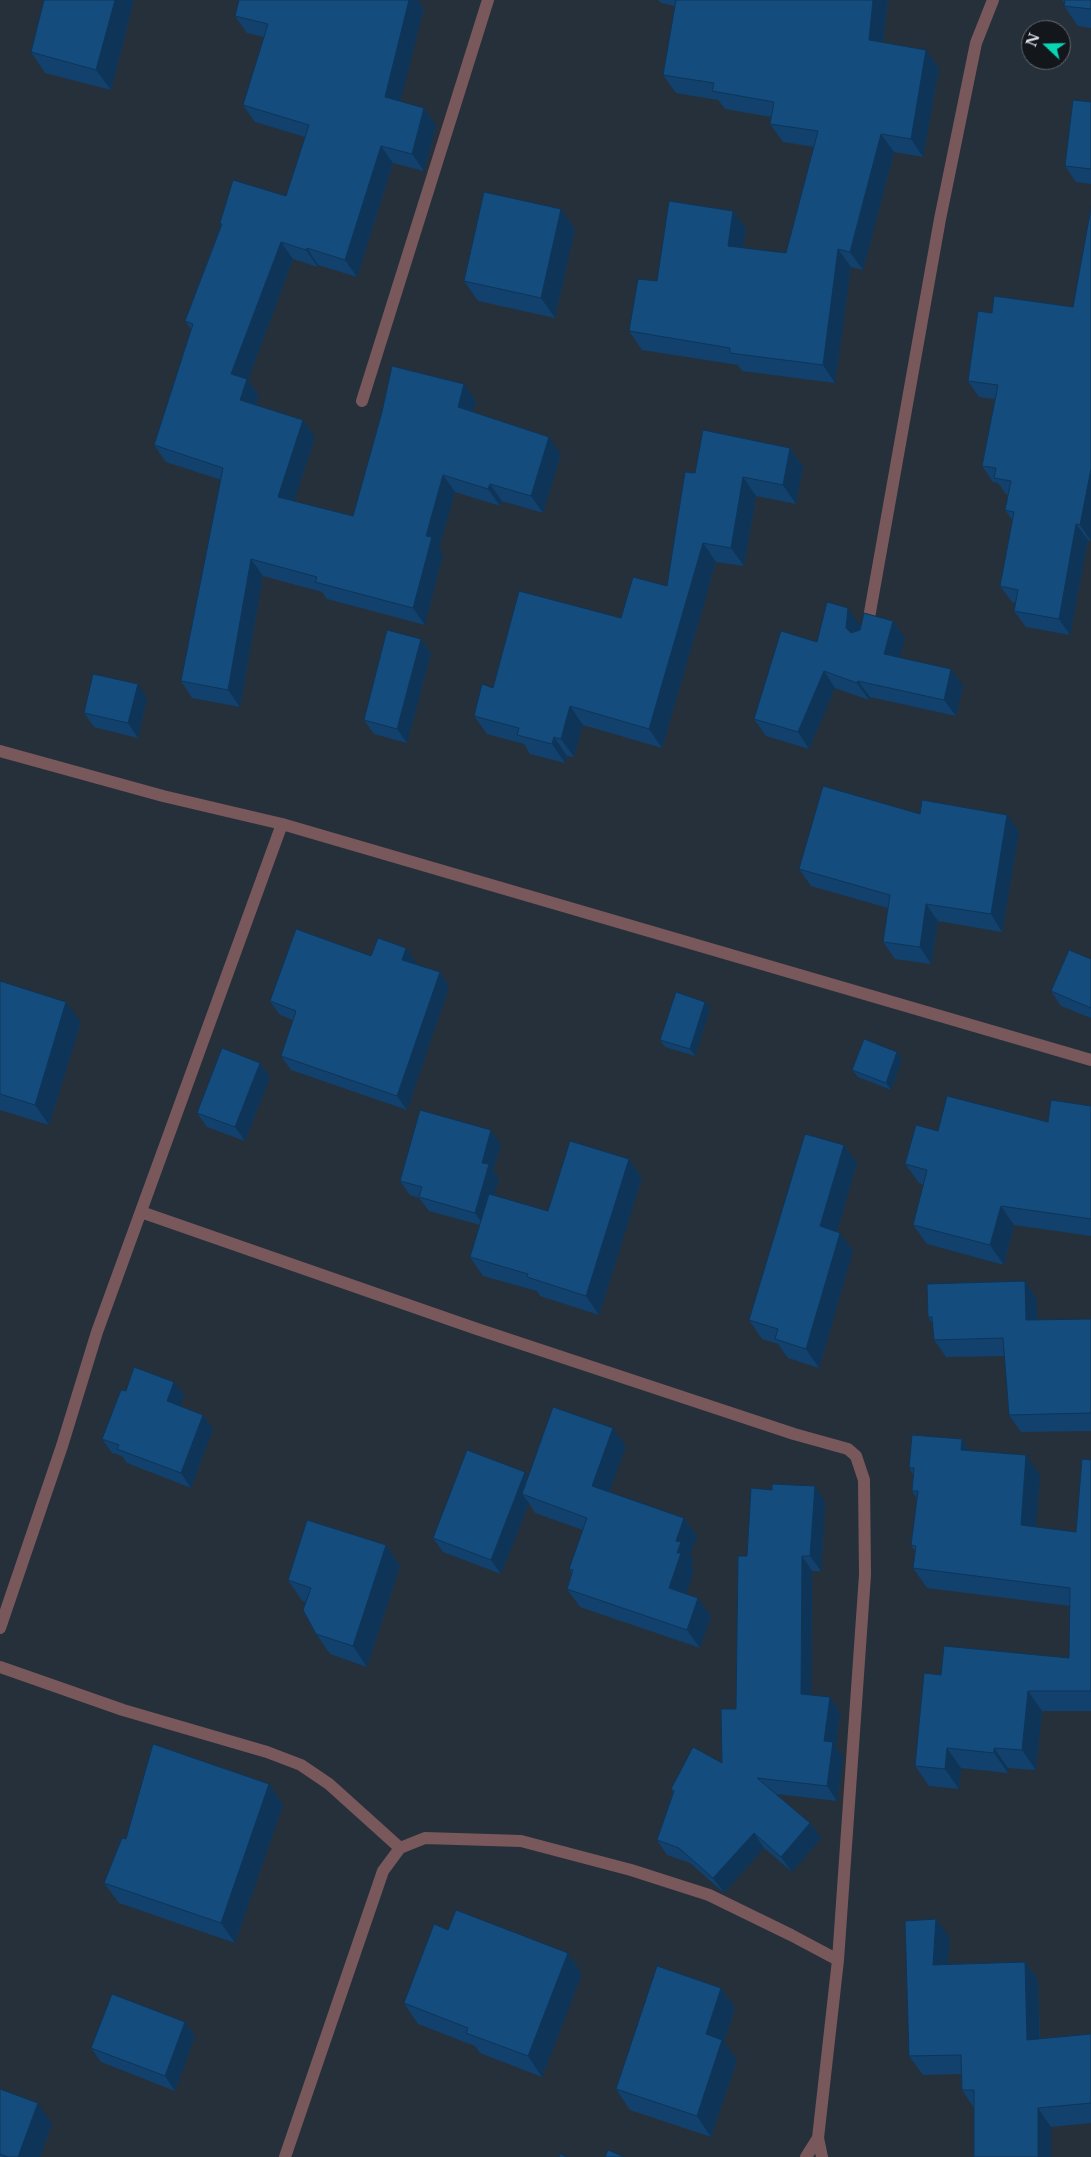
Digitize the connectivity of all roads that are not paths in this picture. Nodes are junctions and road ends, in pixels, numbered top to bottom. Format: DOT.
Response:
graph roads {
  1 [pos="488,0"];
  2 [pos="993,0"];
  3 [pos="362,401"];
  4 [pos="865,642"];
  5 [pos="0,752"];
  6 [pos="282,824"];
  7 [pos="1091,1060"];
  8 [pos="141,1212"];
  9 [pos="0,1628"];
  10 [pos="0,1667"];
  11 [pos="400,1848"];
  12 [pos="838,1960"];
  13 [pos="818,2138"];
  14 [pos="285,2157"];
  15 [pos="806,2157"];
  16 [pos="822,2157"];
  1 -- 3 [label="street"];
  2 -- 4 [label="street"];
  5 -- 6 [label="street"];
  6 -- 7 [label="street"];
  6 -- 8 [label="street"];
  8 -- 9 [label="street"];
  8 -- 12 [label="street"];
  10 -- 11 [label="street"];
  11 -- 12 [label="street"];
  11 -- 14 [label="street"];
  12 -- 13 [label="street"];
  13 -- 15 [label="street"];
  13 -- 16 [label="street"];
}
